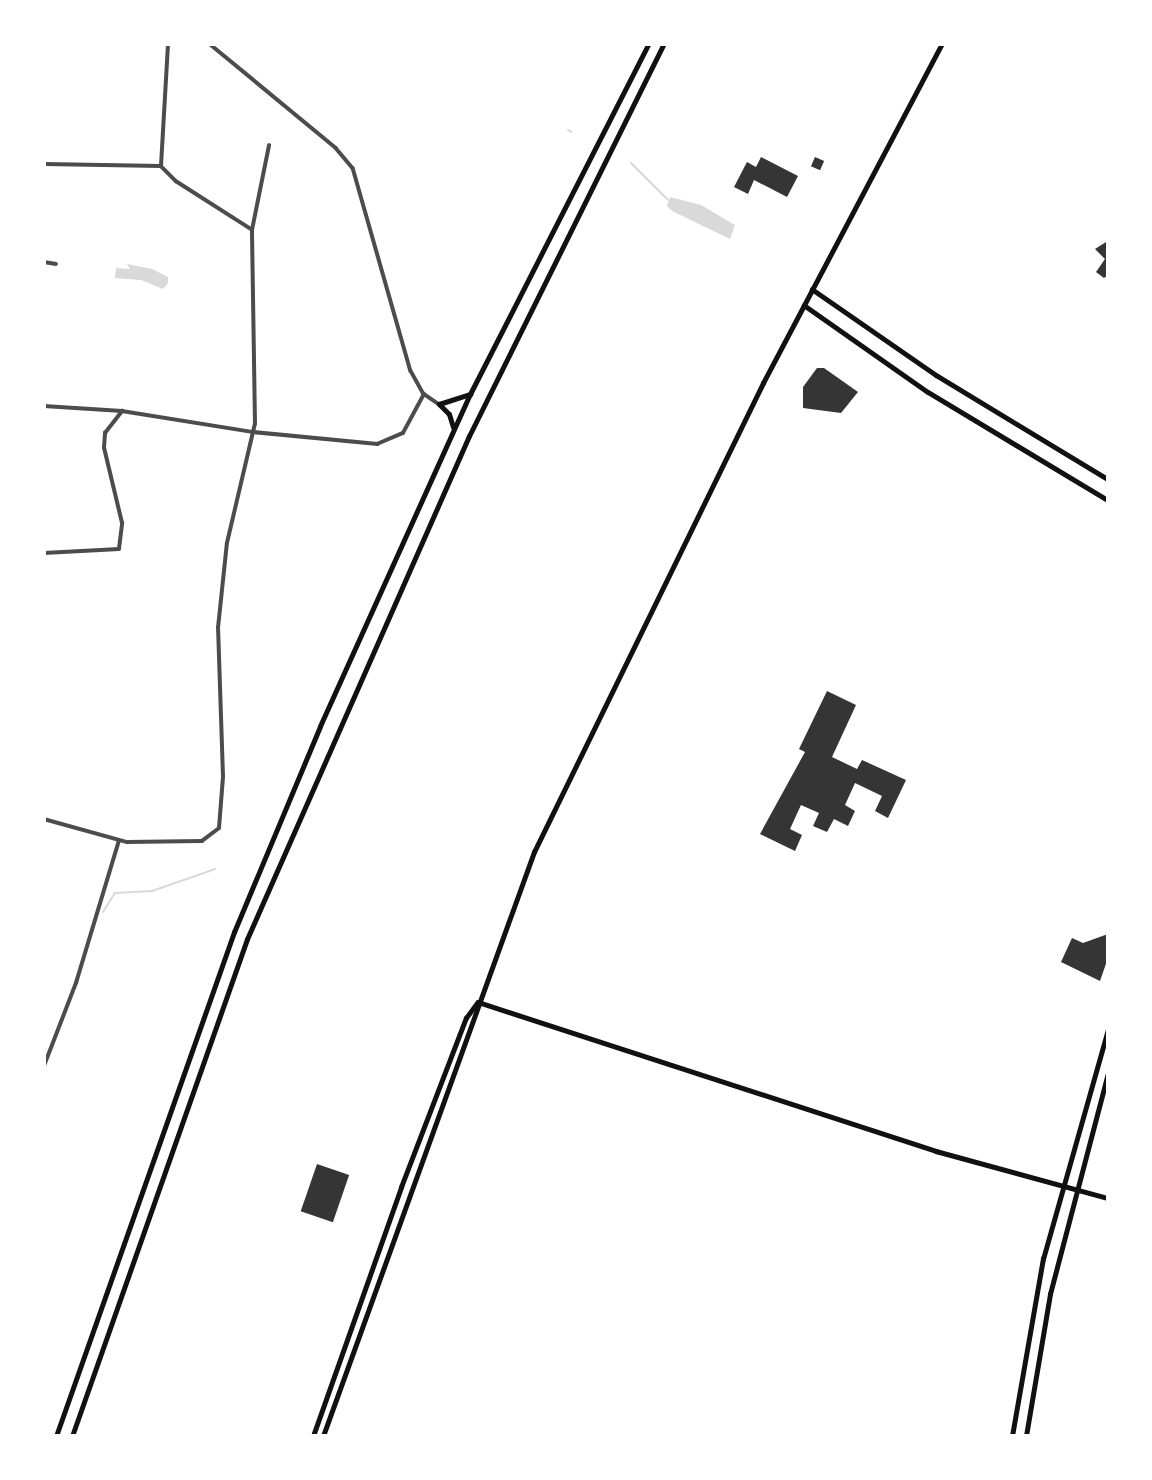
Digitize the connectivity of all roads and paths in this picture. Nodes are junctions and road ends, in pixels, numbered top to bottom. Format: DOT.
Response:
graph roads {
  1 [pos="168,44"];
  2 [pos="210,44"];
  3 [pos="648,44"];
  4 [pos="664,44"];
  5 [pos="942,44"];
  6 [pos="269,146"];
  7 [pos="44,164"];
  8 [pos="161,166"];
  9 [pos="252,230"];
  10 [pos="44,262"];
  11 [pos="56,264"];
  12 [pos="812,289"];
  13 [pos="804,304"];
  14 [pos="424,394"];
  15 [pos="470,394"];
  16 [pos="439,404"];
  17 [pos="44,406"];
  18 [pos="122,411"];
  19 [pos="453,429"];
  20 [pos="253,432"];
  21 [pos="1108,479"];
  22 [pos="1108,500"];
  23 [pos="44,553"];
  24 [pos="44,819"];
  25 [pos="119,841"];
  26 [pos="478,1002"];
  27 [pos="1108,1029"];
  28 [pos="44,1066"];
  29 [pos="1108,1073"];
  30 [pos="1061,1186"];
  31 [pos="1075,1190"];
  32 [pos="1108,1198"];
  33 [pos="56,1436"];
  34 [pos="72,1436"];
  35 [pos="313,1436"];
  36 [pos="323,1436"];
  37 [pos="1013,1436"];
  38 [pos="1026,1436"];
  1 -- 8 [label="street"];
  2 -- 14 [label="street"];
  3 -- 15 [label="highway"];
  4 -- 34 [label="highway"];
  5 -- 12 [label="main road"];
  6 -- 9 [label="street"];
  7 -- 8 [label="street"];
  8 -- 9 [label="street"];
  9 -- 20 [label="street"];
  10 -- 11 [label="street"];
  12 -- 13 [label="main road"];
  12 -- 21 [label="main road"];
  13 -- 22 [label="main road"];
  13 -- 26 [label="main road"];
  14 -- 16 [label="street"];
  14 -- 20 [label="street"];
  15 -- 16 [label="highway"];
  15 -- 19 [label="highway"];
  16 -- 19 [label="highway"];
  17 -- 18 [label="street"];
  18 -- 20 [label="street"];
  18 -- 23 [label="street"];
  19 -- 33 [label="highway"];
  20 -- 25 [label="street"];
  24 -- 25 [label="street"];
  25 -- 28 [label="street"];
  26 -- 30 [label="main road"];
  26 -- 35 [label="main road"];
  26 -- 36 [label="main road"];
  27 -- 30 [label="main road"];
  29 -- 31 [label="main road"];
  30 -- 31 [label="main road"];
  30 -- 37 [label="main road"];
  31 -- 32 [label="main road"];
  31 -- 38 [label="main road"];
}
